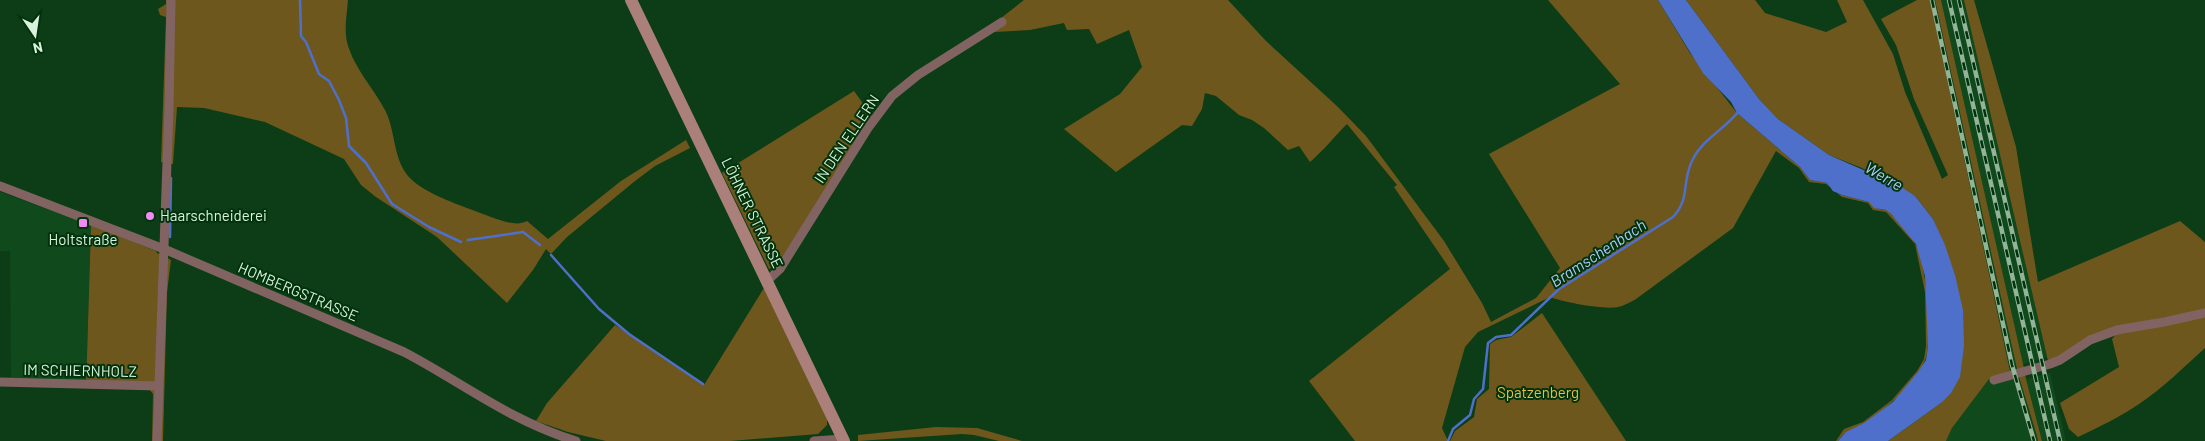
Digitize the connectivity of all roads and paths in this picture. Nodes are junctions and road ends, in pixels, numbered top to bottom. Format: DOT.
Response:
graph roads {
  1 [pos="170,0"];
  2 [pos="631,0"];
  3 [pos="1002,22"];
  4 [pos="0,186"];
  5 [pos="164,249"];
  6 [pos="767,281"];
  7 [pos="2205,313"];
  8 [pos="1994,380"];
  9 [pos="0,382"];
  10 [pos="159,386"];
  11 [pos="844,440"];
  12 [pos="157,441"];
  13 [pos="576,441"];
  14 [pos="814,441"];
  1 -- 5 [label="street"];
  2 -- 6 [label="main road, LÖHNER STRASSE"];
  3 -- 6 [label="street, IN DEN ELLERN"];
  4 -- 5 [label="street, HOMBERGSTRASSE"];
  5 -- 10 [label="street"];
  5 -- 13 [label="street, HOMBERGSTRASSE"];
  6 -- 11 [label="main road, LÖHNER STRASSE"];
  7 -- 8 [label="street"];
  9 -- 10 [label="street, IM SCHIERNHOLZ"];
  10 -- 12 [label="street"];
  11 -- 14 [label="street"];
}
